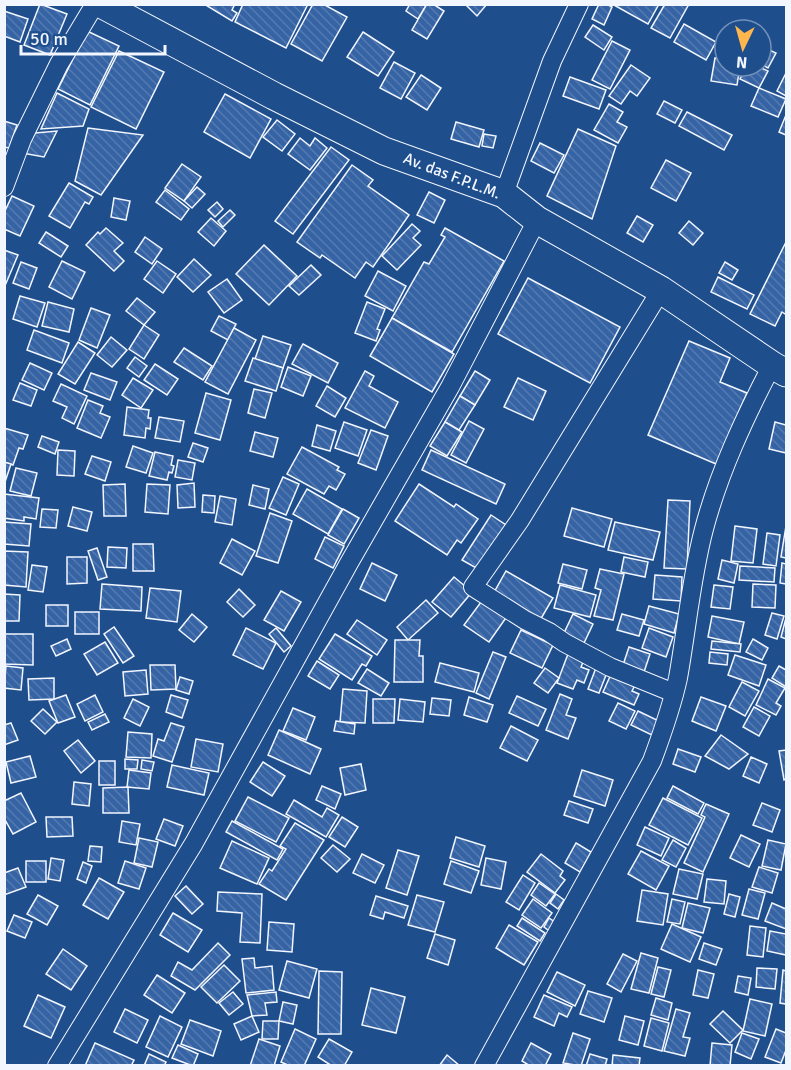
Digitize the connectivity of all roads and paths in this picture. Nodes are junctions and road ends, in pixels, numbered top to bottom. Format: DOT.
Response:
graph roads {
  1 [pos="95,4"];
  2 [pos="101,4"];
  3 [pos="579,4"];
  4 [pos="4,188"];
  5 [pos="504,194"];
  6 [pos="537,220"];
  7 [pos="661,290"];
  8 [pos="779,369"];
  9 [pos="674,693"];
  10 [pos="57,1065"];
  11 [pos="484,1065"];
  1 -- 4 [label="street"];
  2 -- 5 [label="main road, Av. das F.P.L.M."];
  3 -- 5 [label="street"];
  5 -- 6 [label="main road, Av. das F.P.L.M."];
  6 -- 7 [label="main road, Av. das F.P.L.M."];
  6 -- 10 [label="street"];
  7 -- 8 [label="main road, Av. das F.P.L.M."];
  7 -- 9 [label="street"];
  8 -- 9 [label="street"];
  9 -- 11 [label="street"];
}
